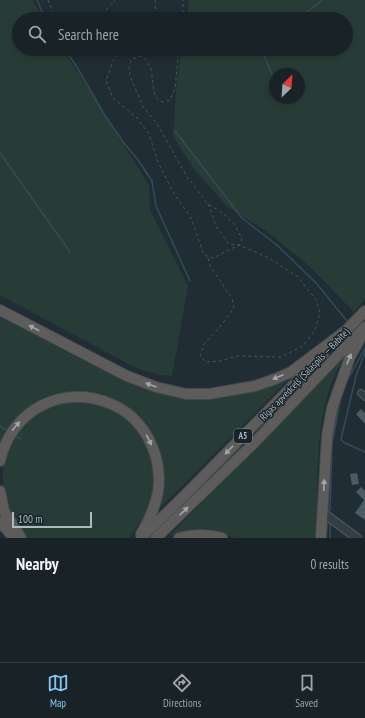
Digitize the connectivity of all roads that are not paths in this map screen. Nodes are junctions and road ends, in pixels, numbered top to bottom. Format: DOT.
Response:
graph roads {
  1 [pos="0,310"];
  2 [pos="365,311"];
  3 [pos="365,328"];
  4 [pos="365,331"];
  5 [pos="344,332"];
  6 [pos="0,461"];
  7 [pos="0,491"];
  8 [pos="322,512"];
  9 [pos="0,522"];
  10 [pos="14,538"];
  11 [pos="21,538"];
  12 [pos="140,538"];
  13 [pos="156,538"];
  14 [pos="179,538"];
  15 [pos="222,538"];
  16 [pos="321,538"];
  17 [pos="357,538"];
  5 -- 1 [label="highway, one-way"];
  2 -- 5 [label="highway, Rīgas apvedceļš (Salaspils — Babīte) / A5"];
  13 -- 3 [label="highway, Rīgas apvedceļš (Salaspils — Babīte) / A5, one-way"];
  8 -- 4 [label="highway, one-way"];
  5 -- 12 [label="highway, Rīgas apvedceļš (Salaspils — Babīte) / A5, one-way"];
  6 -- 12 [label="highway, one-way"];
  7 -- 11 [label="highway"];
  8 -- 16 [label="highway"];
  8 -- 17 [label="street"];
  9 -- 10 [label="highway"];
  14 -- 15 [label="highway"];
}
